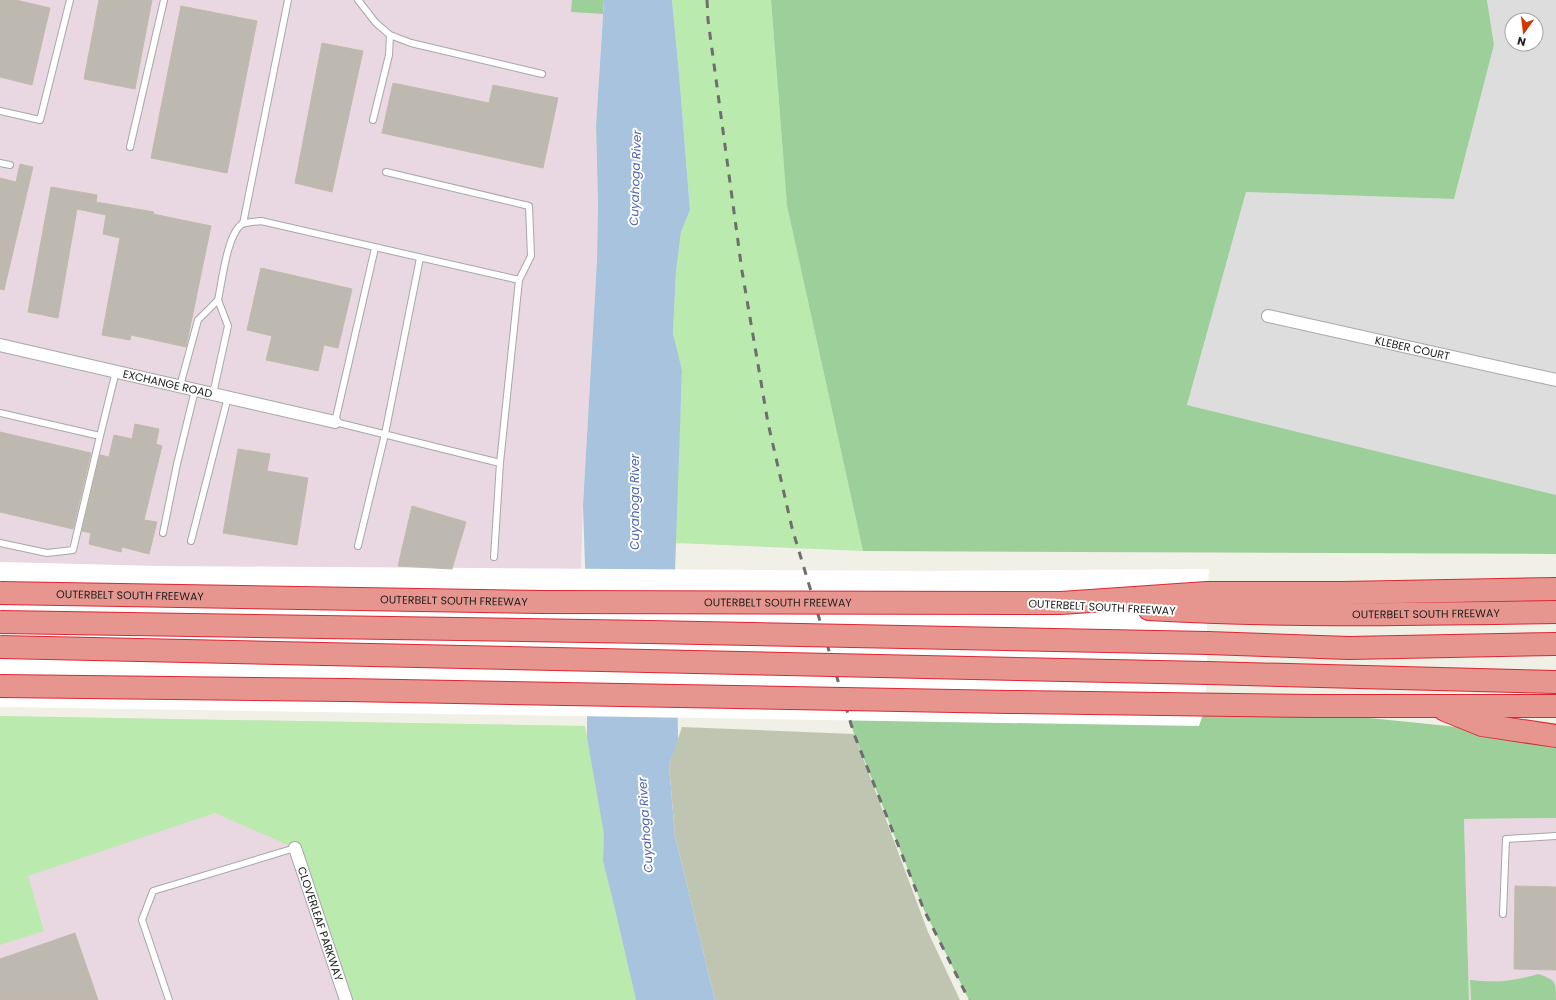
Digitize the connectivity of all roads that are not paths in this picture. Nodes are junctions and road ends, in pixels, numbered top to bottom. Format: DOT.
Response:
graph roads {
  1 [pos="70,0"];
  2 [pos="164,0"];
  3 [pos="288,0"];
  4 [pos="358,0"];
  5 [pos="390,35"];
  6 [pos="542,74"];
  7 [pos="0,110"];
  8 [pos="373,120"];
  9 [pos="130,147"];
  10 [pos="0,163"];
  11 [pos="10,165"];
  12 [pos="386,172"];
  13 [pos="243,224"];
  14 [pos="375,248"];
  15 [pos="420,258"];
  16 [pos="519,280"];
  17 [pos="218,300"];
  18 [pos="1268,316"];
  19 [pos="0,345"];
  20 [pos="116,371"];
  21 [pos="1556,380"];
  22 [pos="180,386"];
  23 [pos="195,390"];
  24 [pos="213,394"];
  25 [pos="228,397"];
  26 [pos="0,413"];
  27 [pos="335,422"];
  28 [pos="385,434"];
  29 [pos="100,436"];
  30 [pos="500,463"];
  31 [pos="163,533"];
  32 [pos="191,541"];
  33 [pos="0,543"];
  34 [pos="358,546"];
  35 [pos="494,557"];
  36 [pos="1556,589"];
  37 [pos="0,593"];
  38 [pos="1206,603"];
  39 [pos="1556,612"];
  40 [pos="0,622"];
  41 [pos="1556,644"];
  42 [pos="0,647"];
  43 [pos="1556,682"];
  44 [pos="0,686"];
  45 [pos="1433,705"];
  46 [pos="1556,706"];
  47 [pos="1556,736"];
  48 [pos="1556,836"];
  49 [pos="295,848"];
  50 [pos="1503,914"];
  51 [pos="169,1000"];
  52 [pos="346,1000"];
  1 -- 7 [label="lane"];
  2 -- 9 [label="lane"];
  3 -- 13 [label="lane"];
  4 -- 5 [label="lane"];
  5 -- 6 [label="lane"];
  5 -- 8 [label="lane"];
  10 -- 11 [label="lane"];
  12 -- 16 [label="lane"];
  13 -- 14 [label="lane"];
  13 -- 17 [label="lane"];
  14 -- 15 [label="lane"];
  14 -- 27 [label="lane"];
  15 -- 16 [label="lane"];
  15 -- 28 [label="lane"];
  16 -- 30 [label="lane"];
  17 -- 22 [label="lane"];
  17 -- 24 [label="lane"];
  18 -- 21 [label="street, KLEBER COURT"];
  19 -- 20 [label="street, EXCHANGE ROAD"];
  20 -- 22 [label="street, EXCHANGE ROAD"];
  20 -- 29 [label="lane"];
  22 -- 23 [label="street, EXCHANGE ROAD"];
  23 -- 24 [label="street, EXCHANGE ROAD"];
  23 -- 31 [label="lane"];
  24 -- 25 [label="street, EXCHANGE ROAD"];
  25 -- 27 [label="street, EXCHANGE ROAD"];
  25 -- 32 [label="lane"];
  26 -- 29 [label="lane"];
  27 -- 28 [label="lane"];
  28 -- 30 [label="lane"];
  28 -- 34 [label="lane"];
  29 -- 33 [label="lane"];
  30 -- 35 [label="lane"];
  36 -- 38 [label="highway"];
  37 -- 38 [label="highway, OUTERBELT SOUTH FREEWAY, bridge"];
  38 -- 39 [label="highway, OUTERBELT SOUTH FREEWAY"];
  40 -- 41 [label="highway, bridge"];
  42 -- 43 [label="highway, bridge"];
  44 -- 45 [label="highway, bridge"];
  45 -- 46 [label="highway"];
  45 -- 47 [label="highway"];
  48 -- 50 [label="lane"];
  49 -- 51 [label="lane"];
  49 -- 52 [label="street, CLOVERLEAF PARKWAY"];
}
